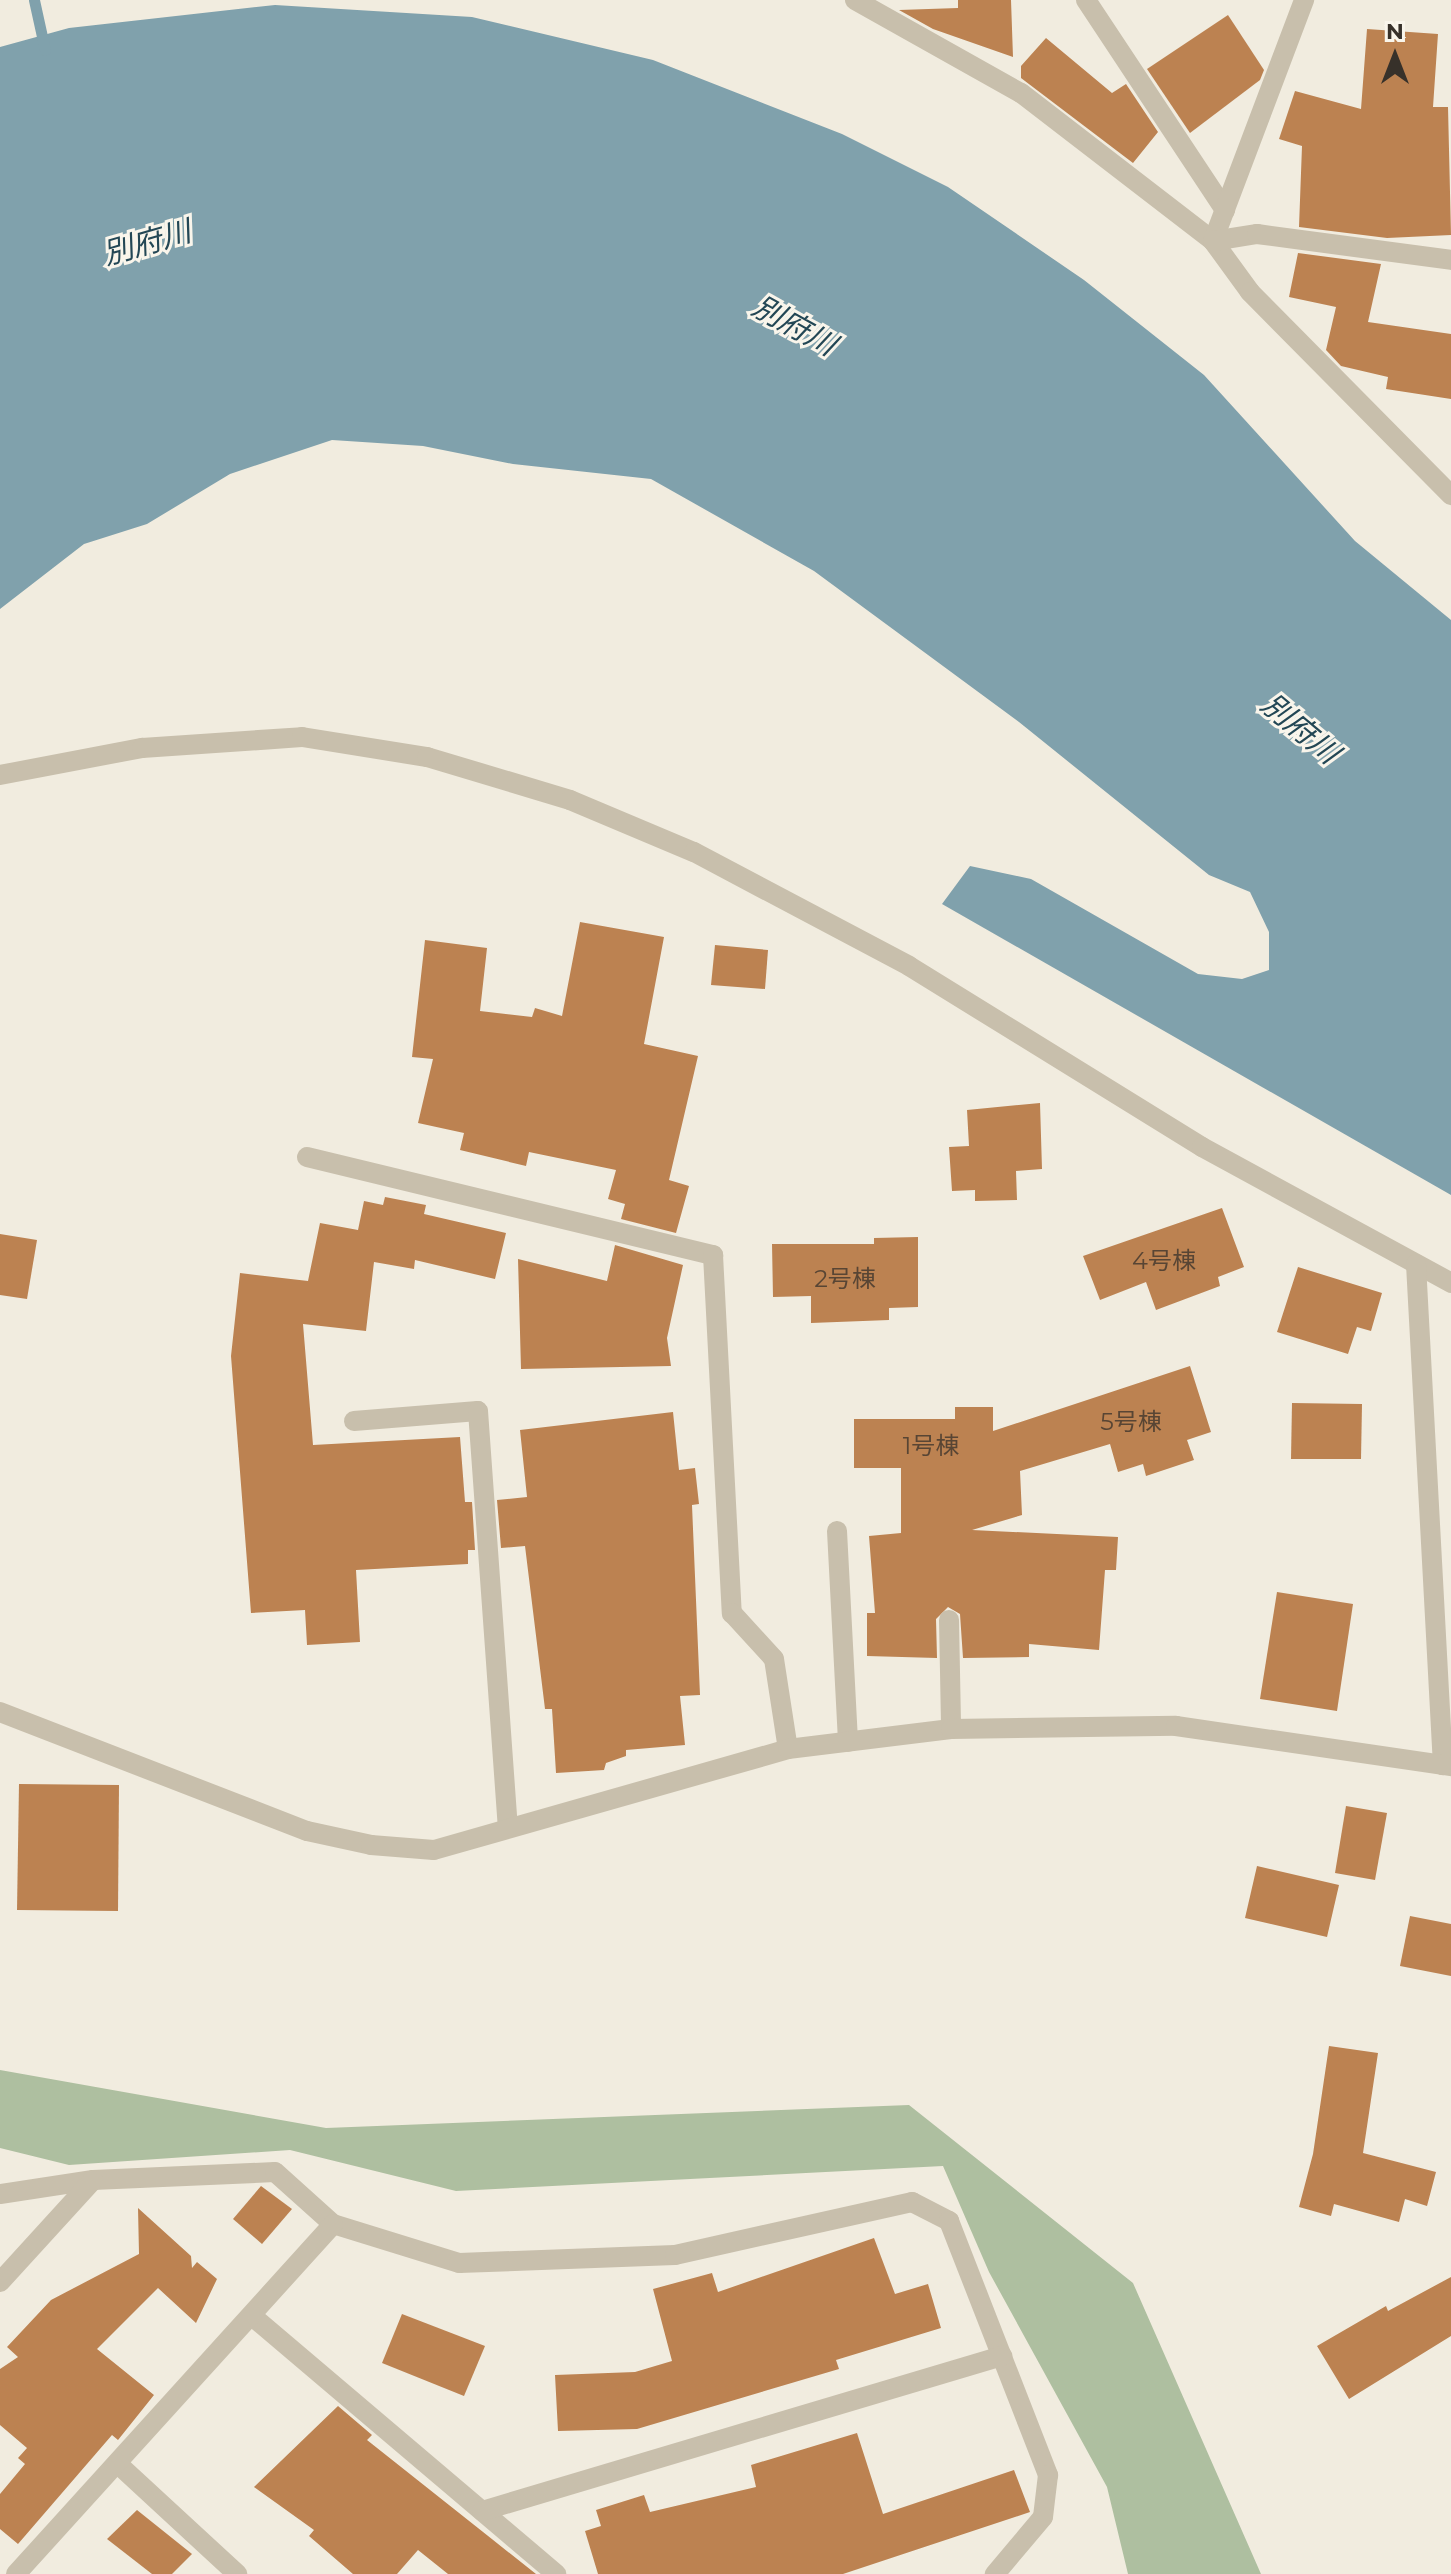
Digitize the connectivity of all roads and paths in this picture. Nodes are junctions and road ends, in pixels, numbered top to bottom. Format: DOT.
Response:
graph roads {
  1 [pos="855,0"];
  2 [pos="1086,0"];
  3 [pos="1304,0"];
  4 [pos="1225,210"];
  5 [pos="1213,241"];
  6 [pos="1451,260"];
  7 [pos="1451,495"];
  8 [pos="0,775"];
  9 [pos="307,1157"];
  10 [pos="1416,1264"];
  11 [pos="1451,1283"];
  12 [pos="354,1421"];
  13 [pos="837,1531"];
  14 [pos="949,1620"];
  15 [pos="0,1712"];
  16 [pos="951,1729"];
  17 [pos="848,1742"];
  18 [pos="788,1749"];
  19 [pos="1447,1766"];
  20 [pos="508,1827"];
  21 [pos="93,2180"];
  22 [pos="0,2194"];
  23 [pos="333,2224"];
  24 [pos="0,2282"];
  25 [pos="252,2316"];
  26 [pos="1002,2356"];
  27 [pos="119,2465"];
  28 [pos="482,2511"];
  29 [pos="16,2574"];
  30 [pos="237,2574"];
  31 [pos="556,2574"];
  32 [pos="995,2574"];
  1 -- 5 [label="street"];
  2 -- 4 [label="street"];
  3 -- 4 [label="street"];
  4 -- 5 [label="street"];
  5 -- 6 [label="street"];
  5 -- 7 [label="street"];
  8 -- 10 [label="street"];
  9 -- 18 [label="street"];
  10 -- 11 [label="street"];
  10 -- 19 [label="street"];
  12 -- 20 [label="street"];
  13 -- 17 [label="street"];
  14 -- 16 [label="street"];
  15 -- 20 [label="street"];
  16 -- 17 [label="street"];
  16 -- 19 [label="street"];
  17 -- 18 [label="street"];
  18 -- 20 [label="street"];
  21 -- 22 [label="street"];
  21 -- 23 [label="street"];
  21 -- 24 [label="street"];
  23 -- 25 [label="street"];
  23 -- 26 [label="street"];
  25 -- 27 [label="street"];
  25 -- 28 [label="street"];
  26 -- 28 [label="street"];
  26 -- 32 [label="street"];
  27 -- 29 [label="street"];
  27 -- 30 [label="street"];
  28 -- 31 [label="street"];
}
